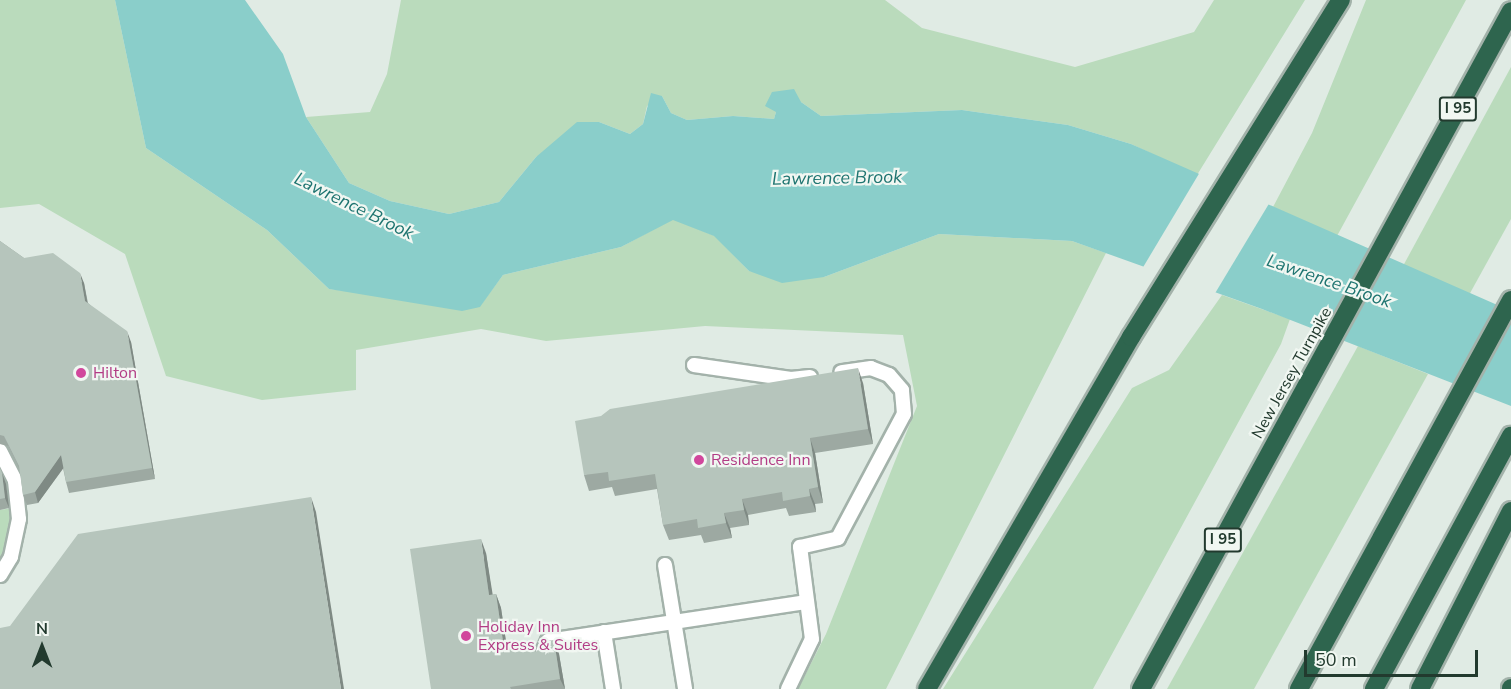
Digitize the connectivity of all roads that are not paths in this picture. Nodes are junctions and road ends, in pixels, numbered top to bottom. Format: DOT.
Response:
graph roads {
  1 [pos="1341,0"];
  2 [pos="1511,11"];
  3 [pos="1511,300"];
  4 [pos="694,364"];
  5 [pos="1511,436"];
  6 [pos="0,451"];
  7 [pos="1511,511"];
  8 [pos="665,565"];
  9 [pos="0,575"];
  10 [pos="807,602"];
  11 [pos="675,622"];
  12 [pos="604,632"];
  13 [pos="540,657"];
  14 [pos="612,689"];
  15 [pos="685,689"];
  16 [pos="788,689"];
  17 [pos="927,689"];
  18 [pos="1141,689"];
  19 [pos="1299,689"];
  20 [pos="1374,689"];
  21 [pos="1420,689"];
  1 -- 17 [label="highway"];
  2 -- 18 [label="highway, New Jersey Turnpike / I 95"];
  3 -- 19 [label="highway"];
  4 -- 10 [label="lane"];
  5 -- 20 [label="highway"];
  6 -- 9 [label="lane"];
  7 -- 21 [label="highway"];
  8 -- 11 [label="lane"];
  10 -- 11 [label="lane"];
  10 -- 16 [label="lane"];
  11 -- 12 [label="lane"];
  11 -- 15 [label="lane"];
  12 -- 13 [label="lane"];
  12 -- 14 [label="lane"];
}
